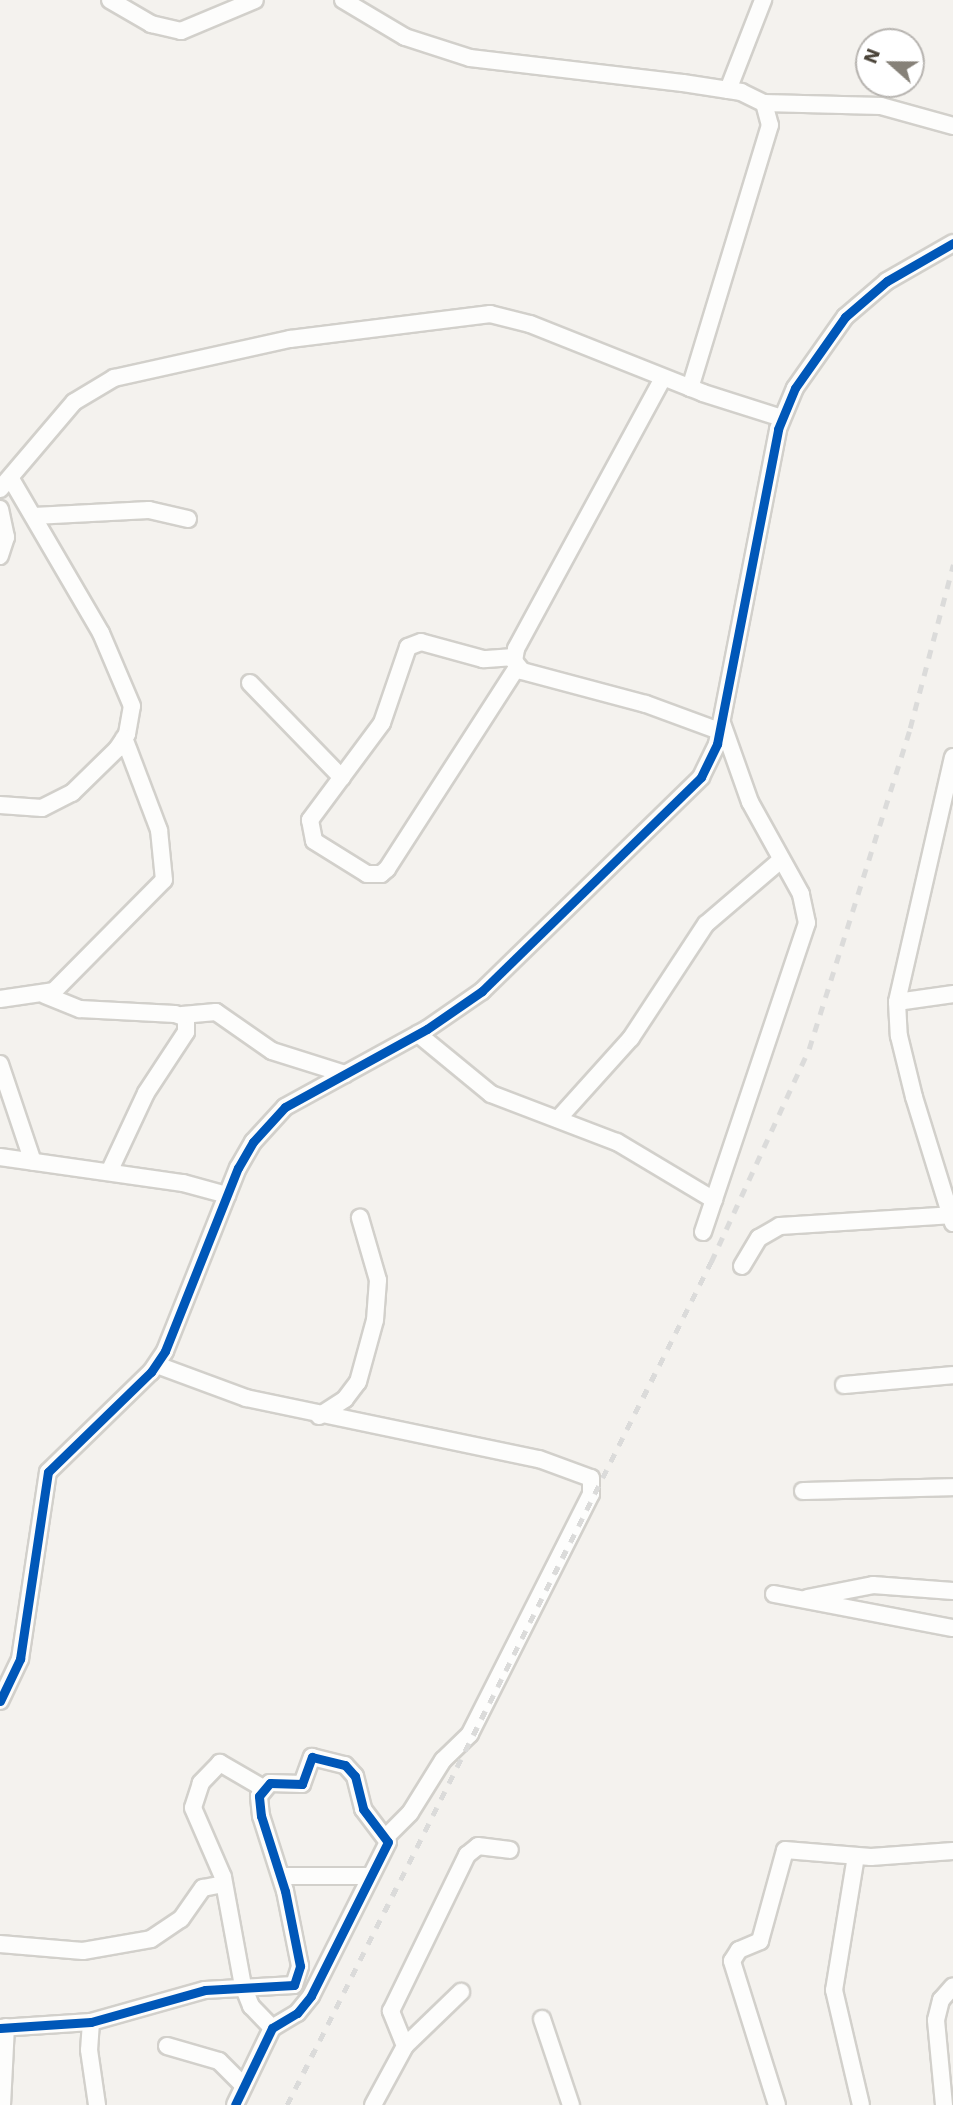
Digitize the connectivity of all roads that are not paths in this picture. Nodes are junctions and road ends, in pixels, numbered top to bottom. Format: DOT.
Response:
graph roads {
  1 [pos="110,0"];
  2 [pos="254,0"];
  3 [pos="343,0"];
  4 [pos="763,0"];
  5 [pos="727,90"];
  6 [pos="764,103"];
  7 [pos="952,123"];
  8 [pos="953,243"];
  9 [pos="663,378"];
  10 [pos="690,388"];
  11 [pos="782,418"];
  12 [pos="6,484"];
  13 [pos="0,509"];
  14 [pos="34,516"];
  15 [pos="188,519"];
  16 [pos="0,555"];
  17 [pos="516,662"];
  18 [pos="250,683"];
  19 [pos="720,726"];
  20 [pos="124,738"];
  21 [pos="953,757"];
  22 [pos="342,778"];
  23 [pos="0,805"];
  24 [pos="781,860"];
  25 [pos="953,994"];
  26 [pos="45,995"];
  27 [pos="0,999"];
  28 [pos="897,1002"];
  29 [pos="182,1015"];
  30 [pos="418,1034"];
  31 [pos="0,1064"];
  32 [pos="345,1074"];
  33 [pos="558,1119"];
  34 [pos="0,1157"];
  35 [pos="33,1162"];
  36 [pos="109,1172"];
  37 [pos="227,1195"];
  38 [pos="714,1200"];
  39 [pos="360,1218"];
  40 [pos="952,1218"];
  41 [pos="703,1232"];
  42 [pos="742,1266"];
  43 [pos="157,1364"];
  44 [pos="953,1375"];
  45 [pos="844,1385"];
  46 [pos="318,1416"];
  47 [pos="953,1487"];
  48 [pos="803,1491"];
  49 [pos="953,1591"];
  50 [pos="774,1594"];
  51 [pos="801,1599"];
  52 [pos="953,1628"];
  53 [pos="0,1701"];
  54 [pos="263,1788"];
  55 [pos="387,1836"];
  56 [pos="510,1850"];
  57 [pos="953,1851"];
  58 [pos="856,1856"];
  59 [pos="282,1876"];
  60 [pos="370,1876"];
  61 [pos="224,1884"];
  62 [pos="0,1944"];
  63 [pos="243,1986"];
  64 [pos="953,1986"];
  65 [pos="461,1992"];
  66 [pos="542,2019"];
  67 [pos="91,2022"];
  68 [pos="3,2027"];
  69 [pos="272,2028"];
  70 [pos="167,2046"];
  71 [pos="405,2046"];
  72 [pos="244,2086"];
  73 [pos="2,2105"];
  74 [pos="97,2105"];
  75 [pos="235,2105"];
  76 [pos="373,2105"];
  77 [pos="571,2105"];
  78 [pos="777,2105"];
  79 [pos="861,2105"];
  80 [pos="944,2105"];
  1 -- 2 [label="street"];
  3 -- 5 [label="street"];
  4 -- 5 [label="street"];
  5 -- 6 [label="street"];
  6 -- 7 [label="street"];
  6 -- 10 [label="street"];
  8 -- 11 [label="street"];
  9 -- 10 [label="street"];
  9 -- 12 [label="street"];
  9 -- 17 [label="street"];
  10 -- 11 [label="street"];
  11 -- 19 [label="street"];
  12 -- 14 [label="street"];
  13 -- 16 [label="street"];
  14 -- 15 [label="street"];
  14 -- 20 [label="street"];
  17 -- 19 [label="street"];
  17 -- 22 [label="street"];
  17 -- 22 [label="street"];
  18 -- 22 [label="street"];
  19 -- 24 [label="street"];
  19 -- 30 [label="street"];
  20 -- 23 [label="street"];
  20 -- 26 [label="street"];
  21 -- 28 [label="street"];
  24 -- 33 [label="street"];
  24 -- 38 [label="street"];
  25 -- 28 [label="street"];
  26 -- 27 [label="street"];
  26 -- 29 [label="street"];
  28 -- 40 [label="street"];
  29 -- 32 [label="street"];
  29 -- 36 [label="street"];
  30 -- 32 [label="street"];
  30 -- 33 [label="street"];
  31 -- 35 [label="street"];
  32 -- 37 [label="street"];
  33 -- 38 [label="street"];
  34 -- 35 [label="street"];
  35 -- 36 [label="street"];
  36 -- 37 [label="street"];
  37 -- 43 [label="street"];
  38 -- 41 [label="street"];
  39 -- 46 [label="street"];
  40 -- 42 [label="street"];
  43 -- 46 [label="street"];
  43 -- 53 [label="street"];
  44 -- 45 [label="street"];
  46 -- 55 [label="street"];
  47 -- 48 [label="street"];
  49 -- 51 [label="street"];
  50 -- 51 [label="street"];
  51 -- 52 [label="street"];
  54 -- 55 [label="street"];
  54 -- 59 [label="street"];
  54 -- 61 [label="street"];
  55 -- 60 [label="street"];
  56 -- 71 [label="street"];
  57 -- 58 [label="street"];
  58 -- 78 [label="street"];
  58 -- 79 [label="street"];
  59 -- 60 [label="street"];
  59 -- 63 [label="street"];
  60 -- 69 [label="street"];
  61 -- 62 [label="street"];
  61 -- 63 [label="street"];
  63 -- 67 [label="street"];
  63 -- 69 [label="street"];
  64 -- 80 [label="street"];
  65 -- 71 [label="street"];
  66 -- 77 [label="street"];
  67 -- 68 [label="street"];
  67 -- 74 [label="street"];
  68 -- 73 [label="street"];
  69 -- 72 [label="street"];
  70 -- 72 [label="street"];
  71 -- 76 [label="street"];
  72 -- 75 [label="street"];
}
